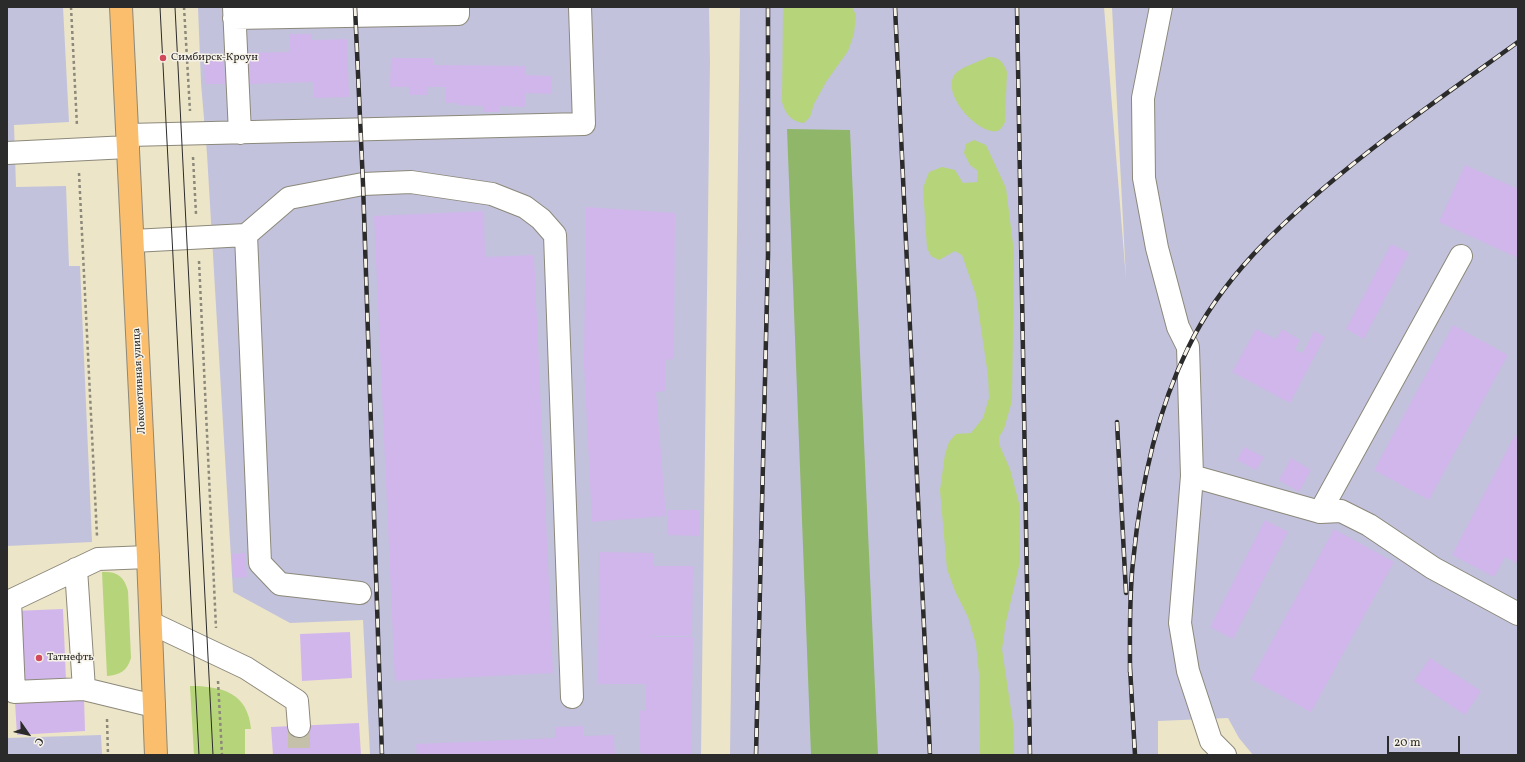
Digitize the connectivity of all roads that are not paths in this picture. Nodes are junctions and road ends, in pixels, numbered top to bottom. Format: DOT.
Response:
graph roads {
  1 [pos="121,7"];
  2 [pos="458,7"];
  3 [pos="580,7"];
  4 [pos="1161,7"];
  5 [pos="234,13"];
  6 [pos="240,133"];
  7 [pos="128,141"];
  8 [pos="7,153"];
  9 [pos="246,235"];
  10 [pos="133,241"];
  11 [pos="1461,256"];
  12 [pos="1192,476"];
  13 [pos="1320,512"];
  14 [pos="148,557"];
  15 [pos="76,569"];
  16 [pos="360,593"];
  17 [pos="1518,614"];
  18 [pos="151,623"];
  19 [pos="84,689"];
  20 [pos="572,697"];
  21 [pos="154,706"];
  22 [pos="299,726"];
  23 [pos="156,755"];
  24 [pos="1225,755"];
  1 -- 7 [label="main road, Локомотивная улица"];
  2 -- 5 [label="lane"];
  3 -- 6 [label="lane"];
  4 -- 12 [label="lane"];
  5 -- 6 [label="lane"];
  6 -- 7 [label="lane"];
  7 -- 8 [label="lane"];
  7 -- 10 [label="main road, Локомотивная улица"];
  9 -- 10 [label="lane"];
  9 -- 16 [label="lane"];
  9 -- 20 [label="lane"];
  10 -- 14 [label="main road, Локомотивная улица"];
  11 -- 13 [label="lane"];
  12 -- 13 [label="lane"];
  12 -- 24 [label="lane"];
  13 -- 17 [label="lane"];
  14 -- 15 [label="lane"];
  14 -- 18 [label="main road, Локомотивная улица"];
  15 -- 19 [label="lane"];
  15 -- 19 [label="lane"];
  18 -- 21 [label="main road, Локомотивная улица"];
  18 -- 22 [label="lane"];
  19 -- 21 [label="lane"];
  21 -- 23 [label="main road, Локомотивная улица"];
}
